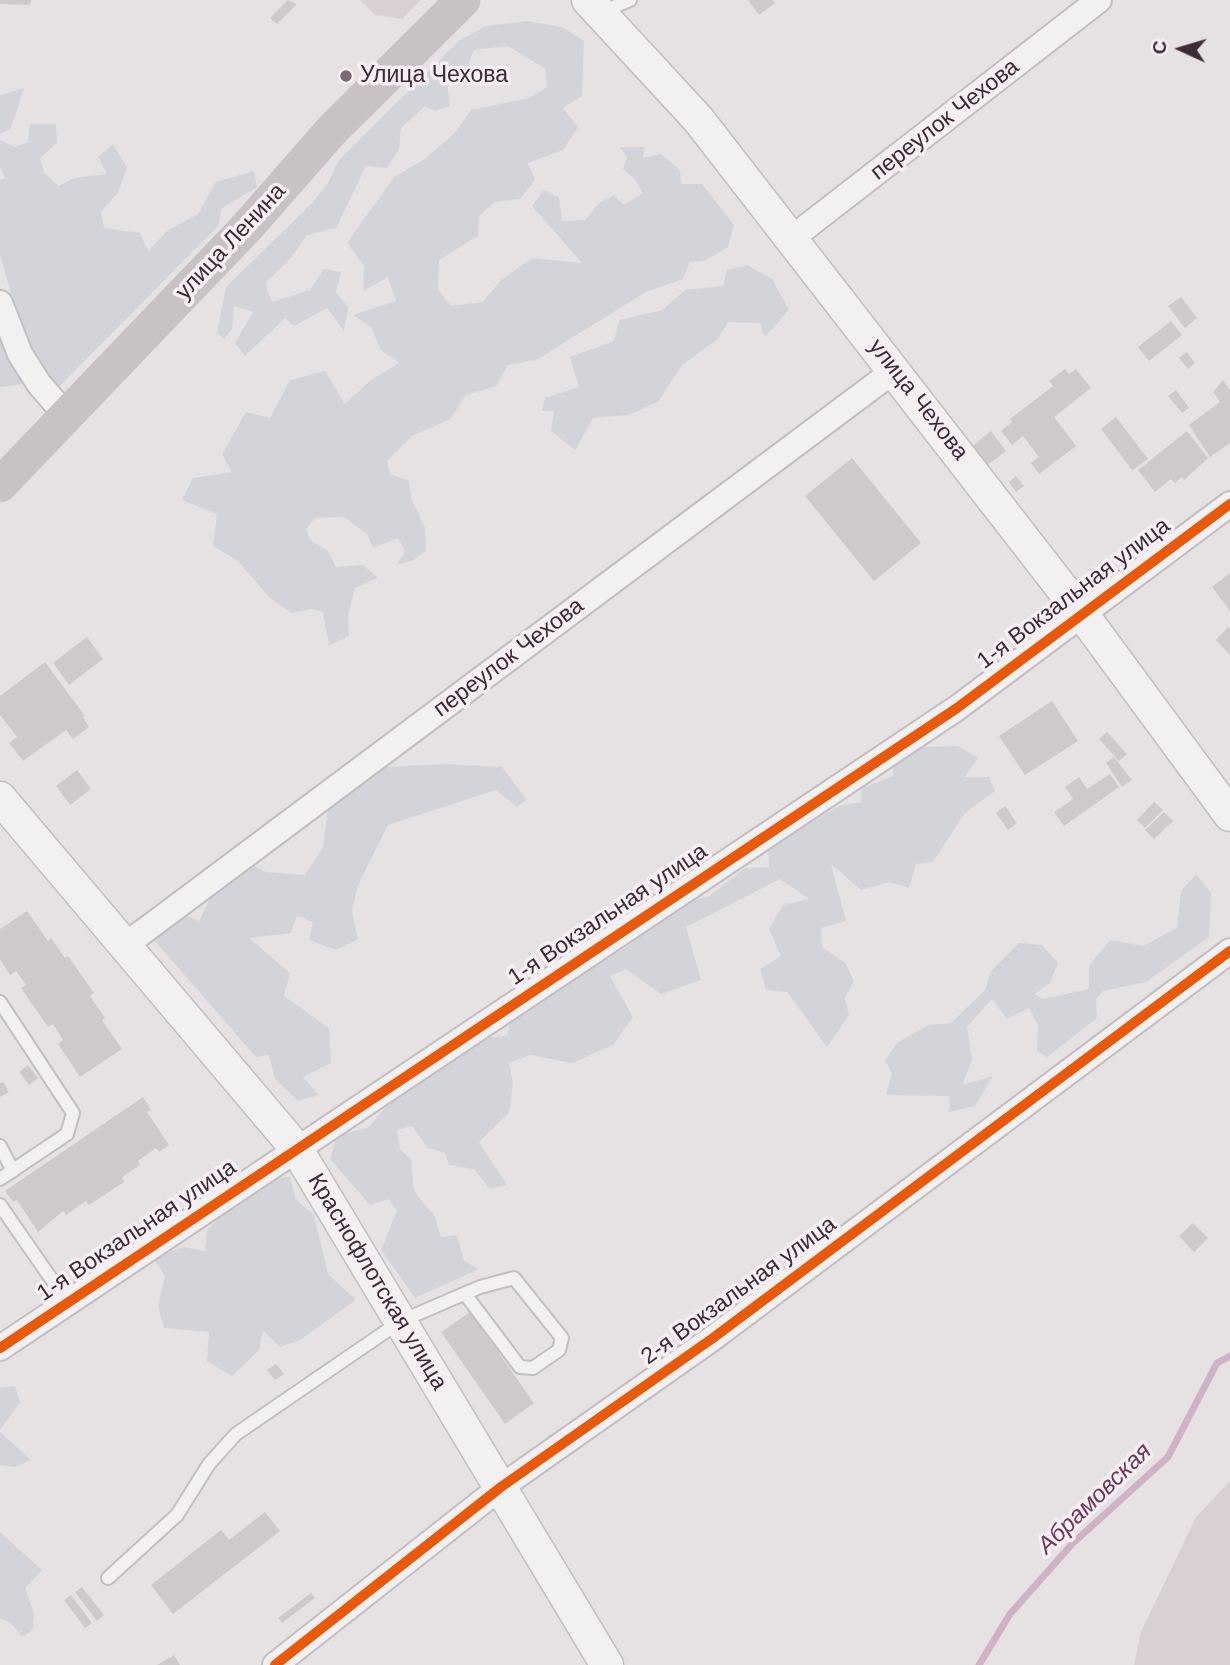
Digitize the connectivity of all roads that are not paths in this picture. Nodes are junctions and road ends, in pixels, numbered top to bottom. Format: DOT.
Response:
graph roads {
  1 [pos="463,0"];
  2 [pos="630,0"];
  3 [pos="1099,0"];
  4 [pos="594,7"];
  5 [pos="792,238"];
  6 [pos="0,303"];
  7 [pos="895,370"];
  8 [pos="66,415"];
  9 [pos="0,485"];
  10 [pos="1230,504"];
  11 [pos="1082,614"];
  12 [pos="0,798"];
  13 [pos="1230,816"];
  14 [pos="124,946"];
  15 [pos="1230,951"];
  16 [pos="0,1003"];
  17 [pos="0,1146"];
  18 [pos="296,1148"];
  19 [pos="13,1171"];
  20 [pos="0,1180"];
  21 [pos="0,1205"];
  22 [pos="464,1294"];
  23 [pos="68,1303"];
  24 [pos="401,1321"];
  25 [pos="0,1348"];
  26 [pos="501,1487"];
  27 [pos="108,1578"];
  28 [pos="275,1665"];
  29 [pos="607,1665"];
  1 -- 8 [label="main road, улица Ленина"];
  2 -- 4 [label="lane"];
  3 -- 5 [label="street, переулок Чехова"];
  4 -- 5 [label="street, улица Чехова"];
  5 -- 7 [label="street, улица Чехова"];
  6 -- 8 [label="street"];
  7 -- 11 [label="street, улица Чехова"];
  7 -- 14 [label="street, переулок Чехова"];
  8 -- 9 [label="main road, улица Ленина"];
  10 -- 11 [label="street, 1-я Вокзальная улица"];
  11 -- 13 [label="street, улица Чехова"];
  11 -- 18 [label="street, 1-я Вокзальная улица"];
  12 -- 14 [label="street, Краснофлотская улица"];
  14 -- 18 [label="street, Краснофлотская улица"];
  15 -- 26 [label="street, 2-я Вокзальная улица"];
  16 -- 19 [label="lane"];
  17 -- 19 [label="lane"];
  18 -- 23 [label="street, 1-я Вокзальная улица"];
  18 -- 24 [label="street, Краснофлотская улица"];
  19 -- 20 [label="lane"];
  21 -- 23 [label="lane"];
  22 -- 22 [label="lane"];
  22 -- 24 [label="lane"];
  23 -- 25 [label="street, 1-я Вокзальная улица"];
  24 -- 26 [label="street, Краснофлотская улица"];
  24 -- 27 [label="lane"];
  26 -- 28 [label="street, 2-я Вокзальная улица"];
  26 -- 29 [label="street, Краснофлотская улица"];
}
